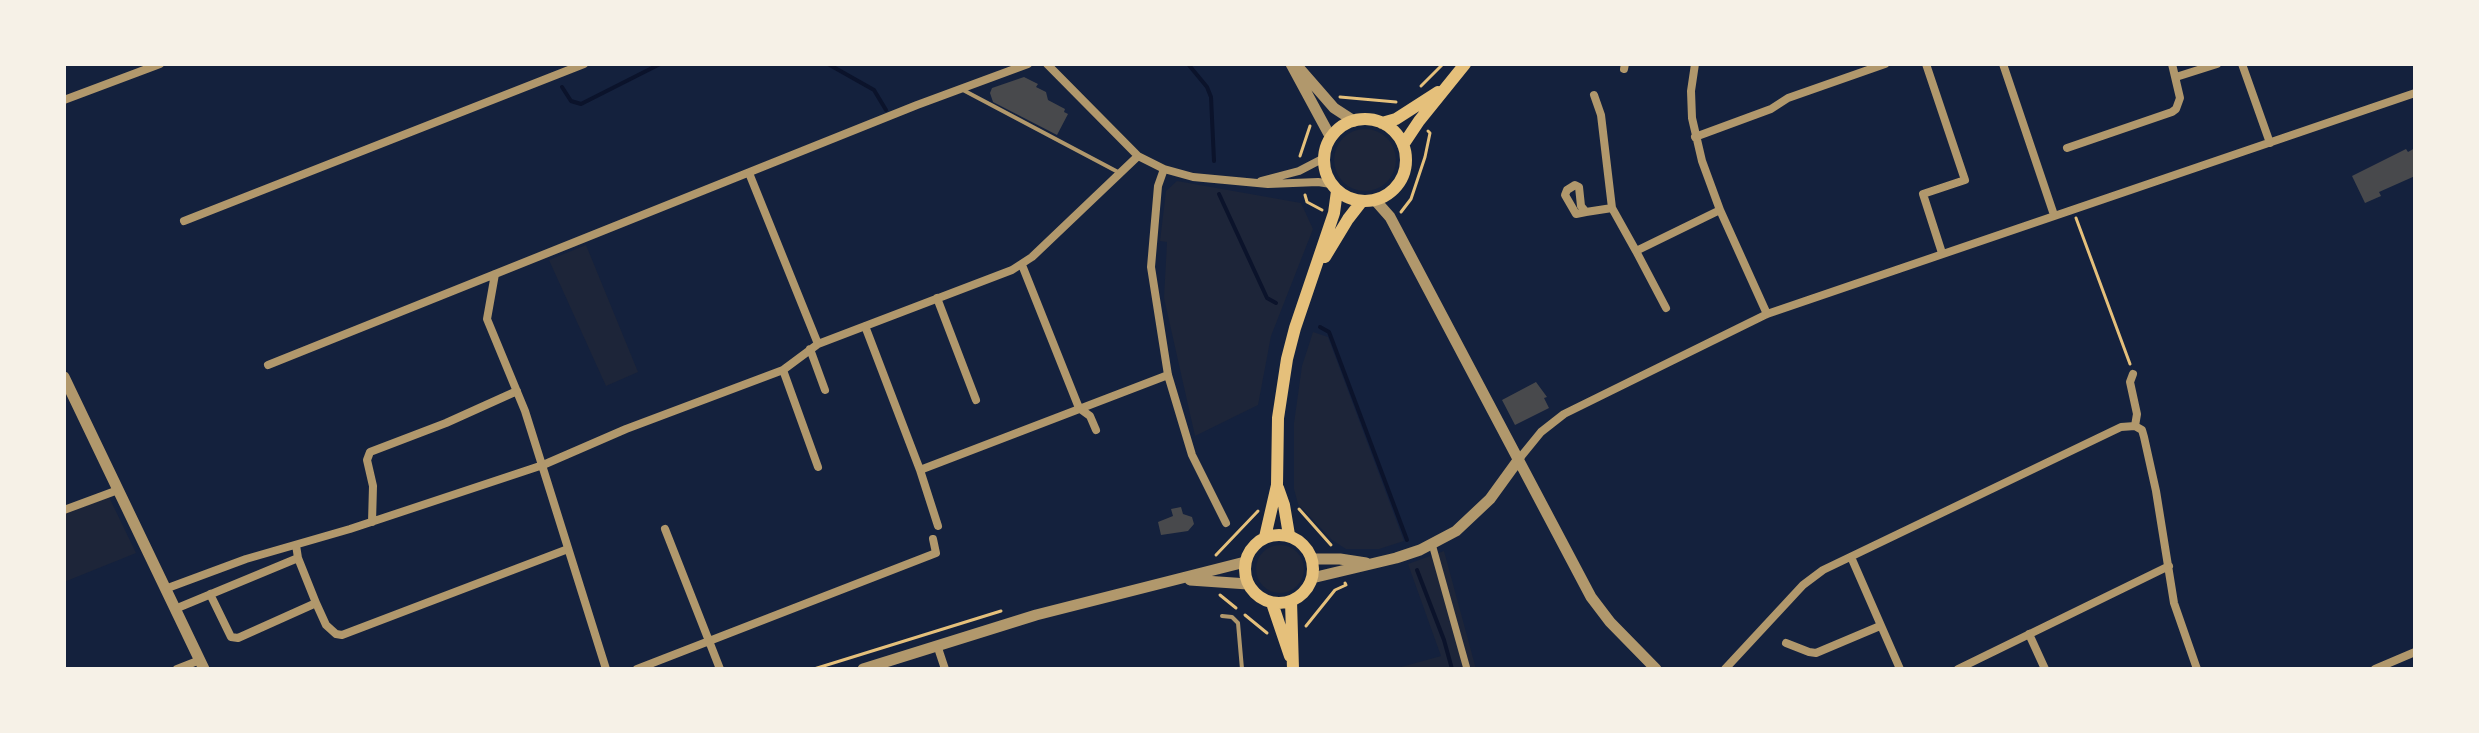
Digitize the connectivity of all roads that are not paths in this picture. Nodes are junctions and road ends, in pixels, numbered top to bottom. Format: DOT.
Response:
graph roads {
  1 [pos="160,64"];
  2 [pos="584,64"];
  3 [pos="1028,64"];
  4 [pos="1047,64"];
  5 [pos="1294,64"];
  6 [pos="1465,64"];
  7 [pos="1695,64"];
  8 [pos="1885,64"];
  9 [pos="1926,64"];
  10 [pos="2003,64"];
  11 [pos="2172,64"];
  12 [pos="2217,64"];
  13 [pos="2253,64"];
  14 [pos="2242,66"];
  15 [pos="2176,77"];
  16 [pos="1447,86"];
  17 [pos="961,89"];
  18 [pos="2415,93"];
  19 [pos="1594,95"];
  20 [pos="64,100"];
  21 [pos="1354,121"];
  22 [pos="1382,123"];
  23 [pos="1695,137"];
  24 [pos="1331,138"];
  25 [pos="2270,143"];
  26 [pos="1403,145"];
  27 [pos="2067,148"];
  28 [pos="1138,156"];
  29 [pos="1324,158"];
  30 [pos="1164,169"];
  31 [pos="749,173"];
  32 [pos="1120,173"];
  33 [pos="1253,182"];
  34 [pos="1334,187"];
  35 [pos="1369,201"];
  36 [pos="1612,208"];
  37 [pos="1720,210"];
  38 [pos="1586,212"];
  39 [pos="2054,215"];
  40 [pos="184,221"];
  41 [pos="1636,251"];
  42 [pos="1942,253"];
  43 [pos="1022,265"];
  44 [pos="495,274"];
  45 [pos="1311,281"];
  46 [pos="937,298"];
  47 [pos="1666,308"];
  48 [pos="1767,314"];
  49 [pos="865,326"];
  50 [pos="814,347"];
  51 [pos="268,365"];
  52 [pos="783,370"];
  53 [pos="2133,371"];
  54 [pos="1168,375"];
  55 [pos="64,377"];
  56 [pos="825,390"];
  57 [pos="517,391"];
  58 [pos="976,400"];
  59 [pos="1079,408"];
  60 [pos="2135,426"];
  61 [pos="1096,430"];
  62 [pos="1519,459"];
  63 [pos="543,465"];
  64 [pos="818,467"];
  65 [pos="920,470"];
  66 [pos="1277,485"];
  67 [pos="118,490"];
  68 [pos="64,510"];
  69 [pos="372,522"];
  70 [pos="1226,523"];
  71 [pos="938,526"];
  72 [pos="665,529"];
  73 [pos="1289,535"];
  74 [pos="1265,537"];
  75 [pos="933,539"];
  76 [pos="1432,544"];
  77 [pos="296,545"];
  78 [pos="568,549"];
  79 [pos="1851,557"];
  80 [pos="298,558"];
  81 [pos="1312,559"];
  82 [pos="1245,562"];
  83 [pos="1370,563"];
  84 [pos="2169,566"];
  85 [pos="1312,578"];
  86 [pos="1182,580"];
  87 [pos="1248,584"];
  88 [pos="165,589"];
  89 [pos="210,594"];
  90 [pos="1291,601"];
  91 [pos="316,603"];
  92 [pos="1272,603"];
  93 [pos="175,609"];
  94 [pos="1222,616"];
  95 [pos="1880,626"];
  96 [pos="2029,634"];
  97 [pos="709,641"];
  98 [pos="1786,643"];
  99 [pos="937,645"];
  100 [pos="2415,652"];
  101 [pos="1292,664"];
  102 [pos="202,665"];
  103 [pos="177,669"];
  104 [pos="606,669"];
  105 [pos="637,669"];
  106 [pos="720,669"];
  107 [pos="863,669"];
  108 [pos="945,669"];
  109 [pos="1242,669"];
  110 [pos="1467,669"];
  111 [pos="1656,669"];
  112 [pos="1725,669"];
  113 [pos="1900,669"];
  114 [pos="1958,669"];
  115 [pos="2045,669"];
  116 [pos="2197,669"];
  117 [pos="2375,669"];
  1 -- 20 [label="street"];
  2 -- 40 [label="street"];
  3 -- 17 [label="street"];
  4 -- 28 [label="street"];
  5 -- 21 [label="street"];
  5 -- 24 [label="street"];
  6 -- 16 [label="main road"];
  7 -- 23 [label="street"];
  8 -- 23 [label="street"];
  9 -- 42 [label="street"];
  10 -- 39 [label="street"];
  11 -- 15 [label="street"];
  12 -- 15 [label="street"];
  13 -- 14 [label="street"];
  14 -- 25 [label="street"];
  15 -- 27 [label="street"];
  16 -- 22 [label="main road"];
  16 -- 26 [label="main road"];
  17 -- 31 [label="street"];
  17 -- 32 [label="lane"];
  18 -- 25 [label="street"];
  19 -- 36 [label="street"];
  21 -- 22 [label="main road"];
  21 -- 24 [label="main road"];
  22 -- 26 [label="main road"];
  23 -- 37 [label="street"];
  24 -- 29 [label="main road"];
  25 -- 39 [label="street"];
  26 -- 35 [label="main road"];
  28 -- 30 [label="street"];
  28 -- 32 [label="street"];
  29 -- 33 [label="street"];
  29 -- 34 [label="main road"];
  30 -- 33 [label="street"];
  30 -- 54 [label="street"];
  31 -- 44 [label="street"];
  31 -- 50 [label="street"];
  32 -- 43 [label="street"];
  33 -- 34 [label="street"];
  34 -- 35 [label="main road"];
  34 -- 45 [label="main road"];
  35 -- 45 [label="main road"];
  35 -- 62 [label="street"];
  36 -- 38 [label="street"];
  36 -- 41 [label="street"];
  37 -- 41 [label="street"];
  37 -- 48 [label="street"];
  39 -- 42 [label="street"];
  41 -- 47 [label="street"];
  42 -- 48 [label="street"];
  43 -- 46 [label="street"];
  43 -- 59 [label="street"];
  44 -- 51 [label="street"];
  44 -- 57 [label="street"];
  45 -- 66 [label="main road"];
  46 -- 49 [label="street"];
  46 -- 58 [label="street"];
  48 -- 62 [label="street"];
  49 -- 50 [label="street"];
  49 -- 65 [label="street"];
  50 -- 52 [label="street"];
  50 -- 56 [label="street"];
  52 -- 63 [label="street"];
  52 -- 64 [label="street"];
  53 -- 60 [label="street"];
  54 -- 59 [label="street"];
  54 -- 70 [label="street"];
  55 -- 67 [label="street"];
  57 -- 63 [label="street"];
  57 -- 69 [label="street"];
  59 -- 61 [label="street"];
  59 -- 65 [label="street"];
  60 -- 79 [label="street"];
  60 -- 84 [label="street"];
  62 -- 76 [label="street"];
  62 -- 111 [label="street"];
  63 -- 69 [label="street"];
  63 -- 78 [label="street"];
  65 -- 71 [label="street"];
  66 -- 73 [label="main road"];
  66 -- 74 [label="main road"];
  67 -- 68 [label="street"];
  67 -- 88 [label="street"];
  69 -- 77 [label="street"];
  72 -- 97 [label="street"];
  73 -- 74 [label="main road"];
  73 -- 81 [label="main road"];
  74 -- 82 [label="main road"];
  75 -- 97 [label="street"];
  76 -- 83 [label="street"];
  76 -- 110 [label="street"];
  77 -- 80 [label="street"];
  77 -- 88 [label="street"];
  78 -- 91 [label="street"];
  78 -- 104 [label="street"];
  79 -- 95 [label="street"];
  79 -- 112 [label="street"];
  80 -- 89 [label="street"];
  80 -- 91 [label="street"];
  81 -- 83 [label="street"];
  81 -- 85 [label="main road"];
  82 -- 86 [label="street"];
  82 -- 87 [label="main road"];
  83 -- 85 [label="street"];
  84 -- 96 [label="street"];
  84 -- 116 [label="street"];
  85 -- 90 [label="main road"];
  86 -- 87 [label="street"];
  86 -- 99 [label="street"];
  87 -- 92 [label="main road"];
  88 -- 93 [label="street"];
  89 -- 91 [label="street"];
  89 -- 93 [label="street"];
  90 -- 92 [label="main road"];
  90 -- 101 [label="main road"];
  92 -- 101 [label="main road"];
  93 -- 102 [label="street"];
  94 -- 109 [label="lane"];
  95 -- 98 [label="street"];
  95 -- 113 [label="street"];
  96 -- 114 [label="street"];
  96 -- 115 [label="street"];
  97 -- 105 [label="street"];
  97 -- 106 [label="street"];
  99 -- 107 [label="street"];
  99 -- 108 [label="street"];
  100 -- 117 [label="street"];
  102 -- 103 [label="street"];
}
